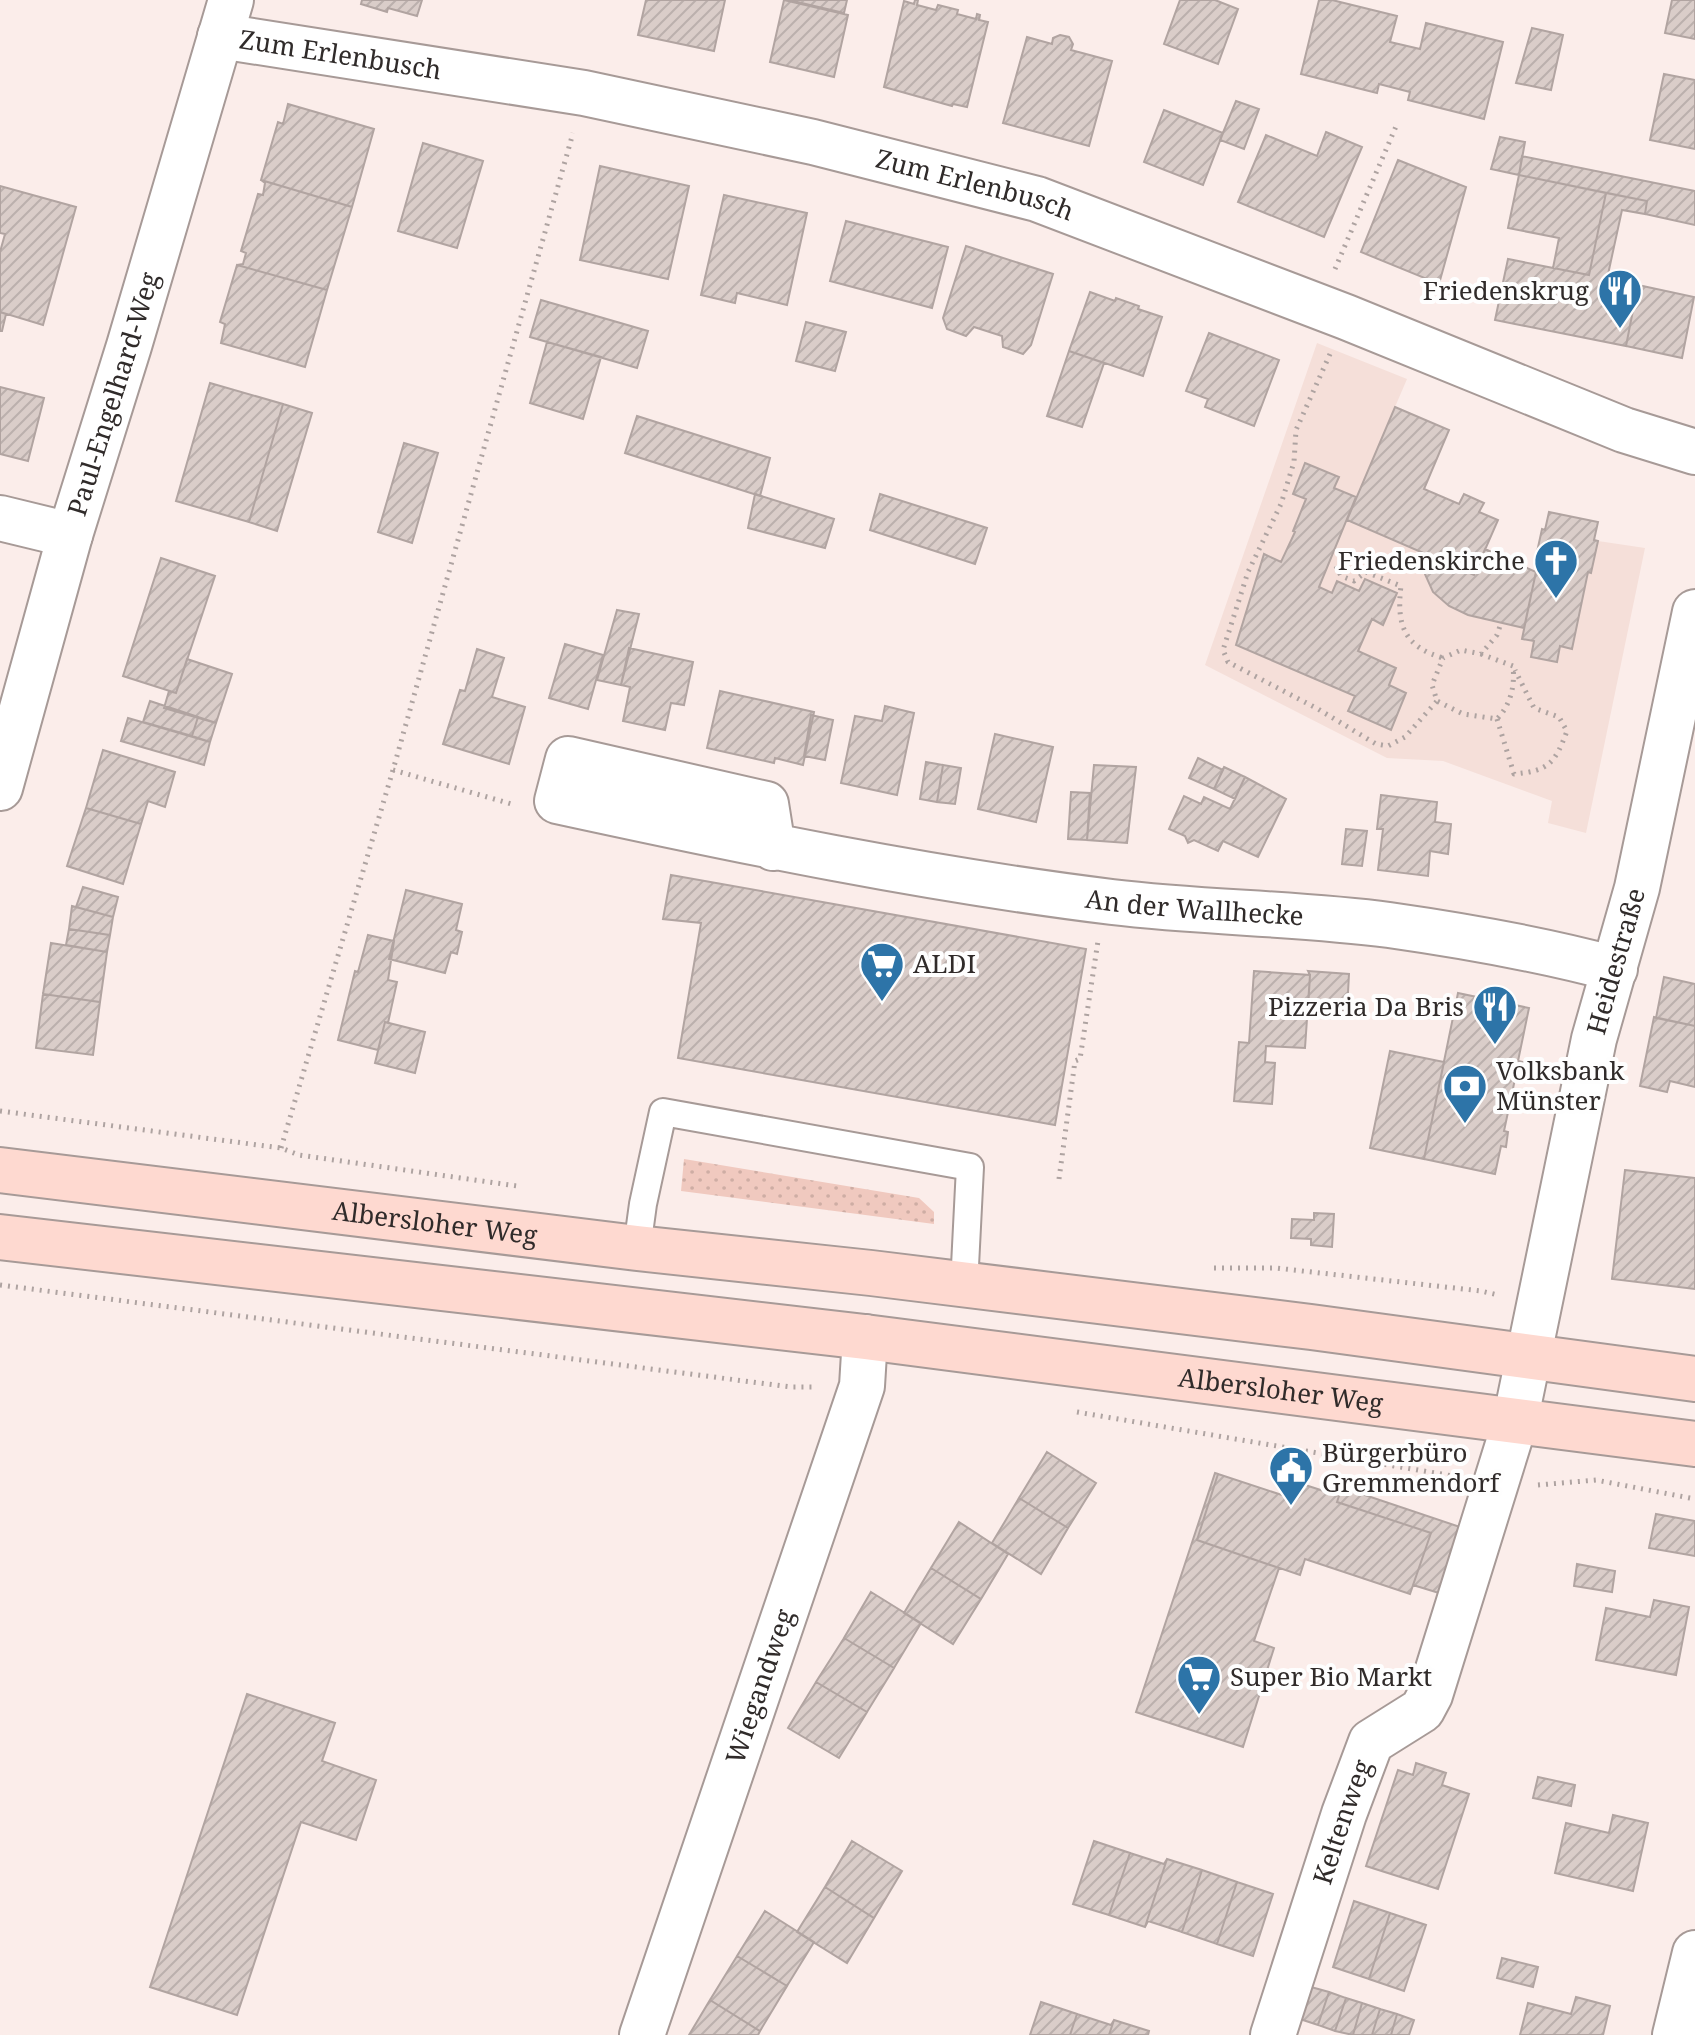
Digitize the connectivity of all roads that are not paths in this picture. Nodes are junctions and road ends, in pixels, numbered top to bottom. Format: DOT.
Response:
graph roads {
  1 [pos="226,18"];
  2 [pos="1695,452"];
  3 [pos="0,518"];
  4 [pos="70,535"];
  5 [pos="1695,612"];
  6 [pos="0,788"];
  7 [pos="557,801"];
  8 [pos="1615,969"];
  9 [pos="0,1170"];
  10 [pos="0,1237"];
  11 [pos="637,1248"];
  12 [pos="871,1273"];
  13 [pos="964,1286"];
  14 [pos="865,1337"];
  15 [pos="1528,1357"];
  16 [pos="1695,1379"];
  17 [pos="1515,1422"];
  18 [pos="1695,1444"];
  19 [pos="1695,1953"];
  20 [pos="642,2035"];
  21 [pos="1273,2035"];
  22 [pos="1675,2035"];
  1 -- 2 [label="street, Zum Erlenbusch"];
  1 -- 4 [label="street, Paul-Engelhard-Weg"];
  3 -- 4 [label="street"];
  4 -- 6 [label="street, Paul-Engelhard-Weg"];
  5 -- 8 [label="street, Heidestraße"];
  7 -- 8 [label="street, An der Wallhecke"];
  8 -- 15 [label="street, Heidestraße"];
  9 -- 11 [label="main road, Albersloher Weg"];
  10 -- 14 [label="main road, Albersloher Weg"];
  11 -- 12 [label="main road, Albersloher Weg"];
  11 -- 13 [label="lane"];
  12 -- 13 [label="main road, Albersloher Weg"];
  12 -- 14 [label="main road"];
  13 -- 15 [label="main road, Albersloher Weg"];
  14 -- 17 [label="main road, Albersloher Weg"];
  14 -- 20 [label="street, Wiegandweg"];
  15 -- 16 [label="main road, Albersloher Weg"];
  15 -- 17 [label="street, Keltenweg"];
  17 -- 18 [label="main road, Albersloher Weg"];
  17 -- 21 [label="street, Keltenweg"];
  19 -- 22 [label="street"];
}
